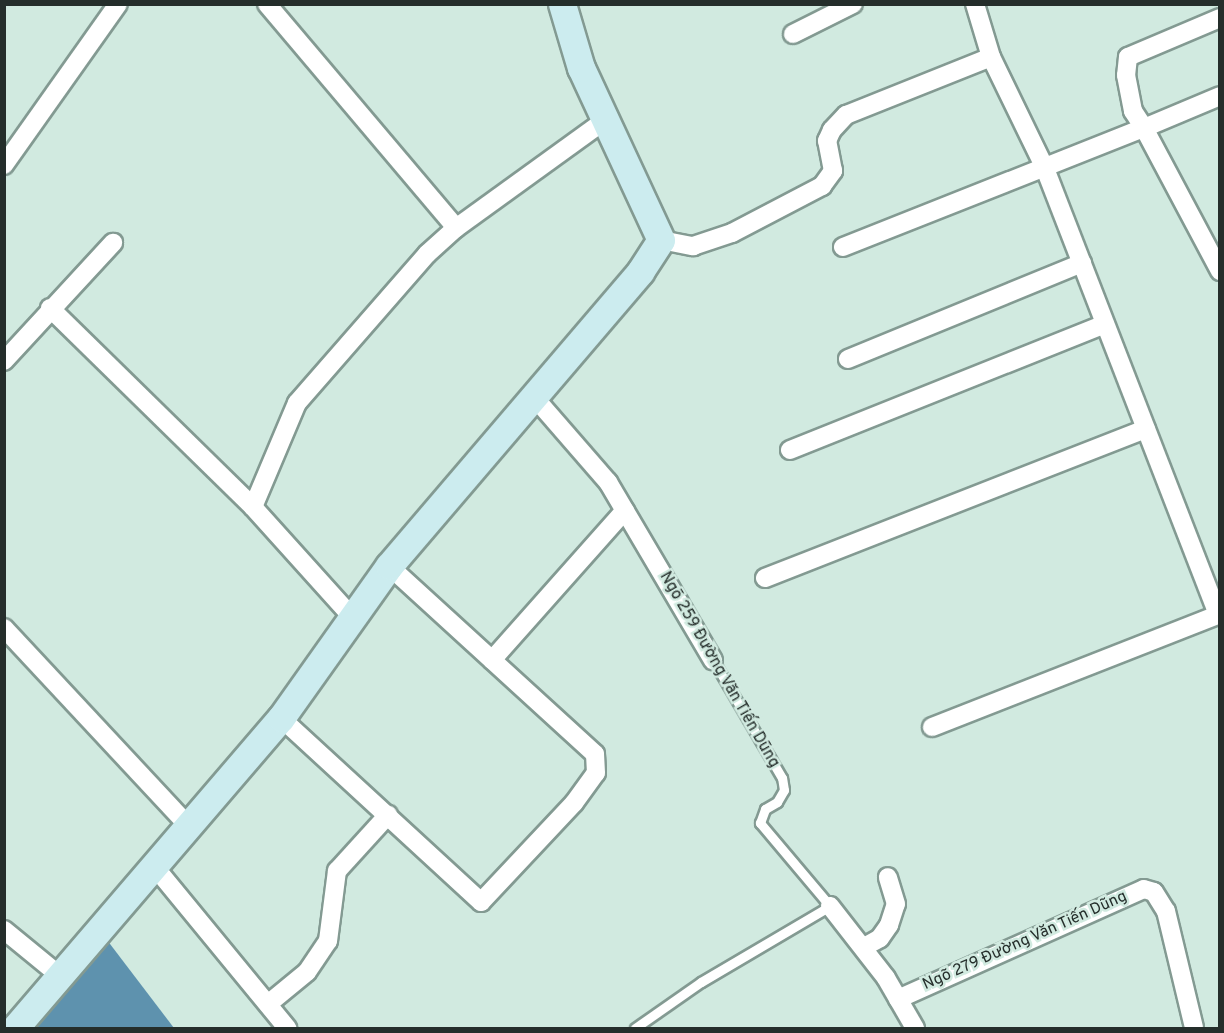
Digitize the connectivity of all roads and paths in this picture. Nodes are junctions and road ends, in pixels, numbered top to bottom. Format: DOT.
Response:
graph roads {
  1 [pos="118,4"];
  2 [pos="267,4"];
  3 [pos="562,4"];
  4 [pos="853,4"];
  5 [pos="975,4"];
  6 [pos="1220,18"];
  7 [pos="793,34"];
  8 [pos="991,57"];
  9 [pos="1220,96"];
  10 [pos="604,121"];
  11 [pos="1144,128"];
  12 [pos="4,165"];
  13 [pos="1044,166"];
  14 [pos="456,228"];
  15 [pos="661,240"];
  16 [pos="113,243"];
  17 [pos="843,248"];
  18 [pos="1082,263"];
  19 [pos="1220,271"];
  20 [pos="50,308"];
  21 [pos="1105,324"];
  22 [pos="848,359"];
  23 [pos="4,362"];
  24 [pos="534,397"];
  25 [pos="1146,429"];
  26 [pos="790,450"];
  27 [pos="253,507"];
  28 [pos="625,510"];
  29 [pos="389,566"];
  30 [pos="765,578"];
  31 [pos="1219,614"];
  32 [pos="351,616"];
  33 [pos="4,628"];
  34 [pos="492,660"];
  35 [pos="713,660"];
  36 [pos="281,718"];
  37 [pos="933,727"];
  38 [pos="388,815"];
  39 [pos="188,825"];
  40 [pos="154,866"];
  41 [pos="888,877"];
  42 [pos="830,906"];
  43 [pos="4,930"];
  44 [pos="864,947"];
  45 [pos="59,975"];
  46 [pos="898,999"];
  47 [pos="268,1004"];
  48 [pos="15,1029"];
  49 [pos="287,1029"];
  50 [pos="635,1029"];
  51 [pos="915,1029"];
  52 [pos="1194,1029"];
  1 -- 12 [label="street"];
  2 -- 14 [label="street"];
  3 -- 10 [label="street"];
  4 -- 7 [label="street"];
  5 -- 8 [label="street"];
  6 -- 11 [label="street"];
  8 -- 13 [label="street"];
  8 -- 15 [label="street"];
  9 -- 11 [label="street"];
  10 -- 14 [label="street"];
  10 -- 15 [label="street"];
  11 -- 13 [label="street"];
  11 -- 19 [label="street"];
  13 -- 17 [label="street"];
  13 -- 18 [label="street"];
  14 -- 27 [label="street"];
  15 -- 24 [label="street"];
  16 -- 20 [label="street"];
  18 -- 21 [label="street"];
  18 -- 22 [label="street"];
  20 -- 23 [label="street"];
  20 -- 27 [label="street"];
  21 -- 25 [label="street"];
  21 -- 26 [label="street"];
  24 -- 28 [label="street, Ngõ 259 Đường Văn Tiến Dũng"];
  24 -- 29 [label="street"];
  25 -- 30 [label="street"];
  25 -- 31 [label="street"];
  27 -- 32 [label="street"];
  28 -- 34 [label="street"];
  28 -- 35 [label="street, Ngõ 259 Đường Văn Tiến Dũng"];
  29 -- 32 [label="street"];
  29 -- 34 [label="street"];
  31 -- 37 [label="street"];
  32 -- 36 [label="street"];
  33 -- 39 [label="street"];
  34 -- 38 [label="street"];
  35 -- 42 [label="lane, Ngõ 259 Đường Văn Tiến Dũng"];
  36 -- 38 [label="street"];
  36 -- 39 [label="street"];
  38 -- 47 [label="street"];
  39 -- 40 [label="street"];
  40 -- 45 [label="street"];
  40 -- 47 [label="street"];
  41 -- 44 [label="street"];
  42 -- 44 [label="street, Ngõ 259 Đường Văn Tiến Dũng"];
  42 -- 50 [label="lane"];
  43 -- 45 [label="street"];
  44 -- 46 [label="street, Ngõ 259 Đường Văn Tiến Dũng"];
  45 -- 48 [label="street"];
  46 -- 51 [label="street, Ngõ 259 Đường Văn Tiến Dũng"];
  46 -- 52 [label="street, Ngõ 279 Đường Văn Tiến Dũng"];
  47 -- 49 [label="street"];
}
